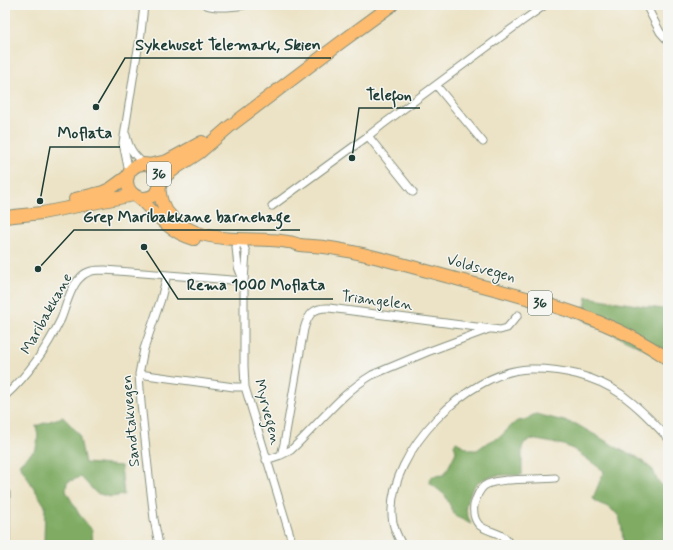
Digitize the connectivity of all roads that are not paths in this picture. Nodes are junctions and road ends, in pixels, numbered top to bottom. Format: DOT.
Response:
graph roads {
  1 [pos="144,5"];
  2 [pos="206,5"];
  3 [pos="244,5"];
  4 [pos="392,5"];
  5 [pos="545,5"];
  6 [pos="646,5"];
  7 [pos="668,41"];
  8 [pos="436,85"];
  9 [pos="229,127"];
  10 [pos="125,129"];
  11 [pos="368,136"];
  12 [pos="483,142"];
  13 [pos="146,164"];
  14 [pos="128,174"];
  15 [pos="160,185"];
  16 [pos="413,192"];
  17 [pos="136,196"];
  18 [pos="272,206"];
  19 [pos="5,210"];
  20 [pos="5,217"];
  21 [pos="241,244"];
  22 [pos="167,275"];
  23 [pos="244,281"];
  24 [pos="518,315"];
  25 [pos="489,329"];
  26 [pos="668,359"];
  27 [pos="139,374"];
  28 [pos="245,388"];
  29 [pos="5,396"];
  30 [pos="668,438"];
  31 [pos="281,455"];
  32 [pos="266,460"];
  33 [pos="555,478"];
  34 [pos="6,493"];
  35 [pos="6,545"];
  36 [pos="159,545"];
  37 [pos="292,545"];
  38 [pos="402,545"];
  39 [pos="509,545"];
  1 -- 10 [label="street"];
  2 -- 3 [label="street"];
  4 -- 9 [label="main road, 36"];
  5 -- 8 [label="street"];
  6 -- 7 [label="street"];
  8 -- 11 [label="street"];
  8 -- 12 [label="street"];
  9 -- 13 [label="main road, 36"];
  9 -- 15 [label="main road, 36"];
  10 -- 13 [label="street"];
  10 -- 14 [label="street"];
  11 -- 16 [label="street"];
  11 -- 18 [label="street"];
  13 -- 14 [label="main road, 36"];
  13 -- 15 [label="main road, 36"];
  14 -- 17 [label="main road, 36"];
  14 -- 19 [label="main road"];
  15 -- 17 [label="main road, 36"];
  15 -- 21 [label="main road, Voldsvegen / 36"];
  17 -- 20 [label="main road"];
  17 -- 21 [label="main road, Voldsvegen / 36"];
  21 -- 23 [label="street, Myrvegen"];
  21 -- 26 [label="main road, Voldsvegen / 36"];
  22 -- 23 [label="street, Maribakkane"];
  22 -- 27 [label="street, Sandtakvegen"];
  22 -- 29 [label="street, Maribakkane"];
  23 -- 28 [label="street, Myrvegen"];
  24 -- 25 [label="street, Triangelen"];
  25 -- 31 [label="street, Triangelen"];
  25 -- 31 [label="street, Triangelen"];
  27 -- 28 [label="street"];
  27 -- 36 [label="street, Sandtakvegen"];
  28 -- 32 [label="street, Myrvegen"];
  30 -- 38 [label="street"];
  31 -- 32 [label="street, Triangelen"];
  32 -- 37 [label="street, Myrvegen"];
  33 -- 39 [label="street"];
  34 -- 35 [label="street"];
}
